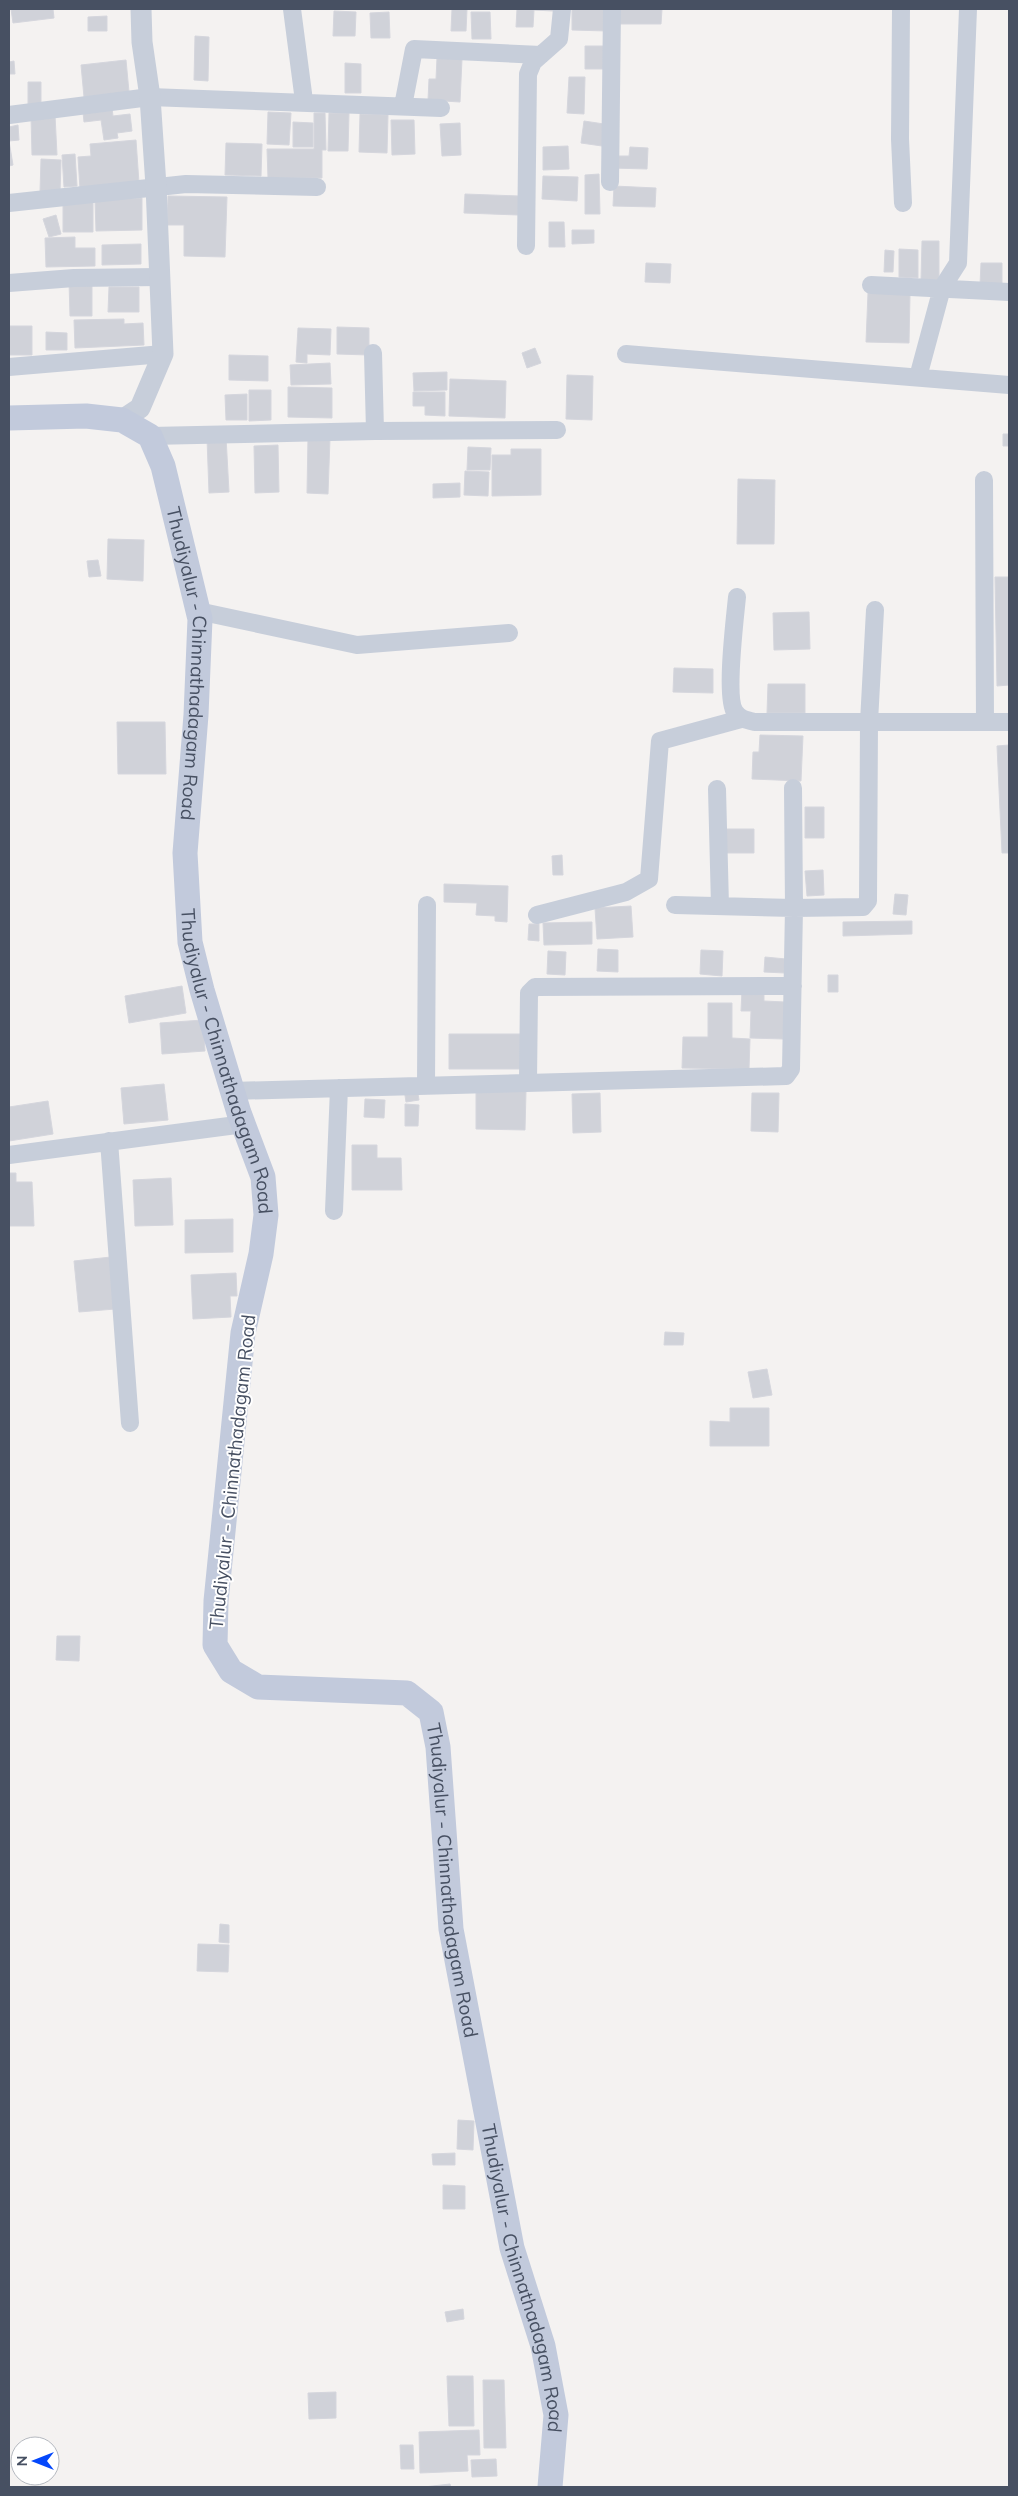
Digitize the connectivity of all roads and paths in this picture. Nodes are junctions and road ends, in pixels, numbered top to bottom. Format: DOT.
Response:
graph roads {
  1 [pos="142,9"];
  2 [pos="292,9"];
  3 [pos="562,9"];
  4 [pos="612,9"];
  5 [pos="901,9"];
  6 [pos="968,9"];
  7 [pos="541,55"];
  8 [pos="150,98"];
  9 [pos="304,101"];
  10 [pos="403,106"];
  11 [pos="441,108"];
  12 [pos="9,115"];
  13 [pos="610,182"];
  14 [pos="156,186"];
  15 [pos="317,187"];
  16 [pos="9,203"];
  17 [pos="902,203"];
  18 [pos="526,246"];
  19 [pos="159,277"];
  20 [pos="9,283"];
  21 [pos="871,285"];
  22 [pos="942,288"];
  23 [pos="1009,292"];
  24 [pos="374,353"];
  25 [pos="163,354"];
  26 [pos="626,354"];
  27 [pos="9,367"];
  28 [pos="918,378"];
  29 [pos="1009,385"];
  30 [pos="9,418"];
  31 [pos="122,420"];
  32 [pos="557,430"];
  33 [pos="375,431"];
  34 [pos="150,436"];
  35 [pos="984,480"];
  36 [pos="736,597"];
  37 [pos="875,610"];
  38 [pos="198,611"];
  39 [pos="509,633"];
  40 [pos="742,719"];
  41 [pos="869,722"];
  42 [pos="985,722"];
  43 [pos="1009,722"];
  44 [pos="717,788"];
  45 [pos="793,788"];
  46 [pos="427,905"];
  47 [pos="675,905"];
  48 [pos="720,906"];
  49 [pos="794,908"];
  50 [pos="537,915"];
  51 [pos="793,986"];
  52 [pos="528,1082"];
  53 [pos="426,1086"];
  54 [pos="339,1088"];
  55 [pos="232,1091"];
  56 [pos="244,1124"];
  57 [pos="109,1141"];
  58 [pos="9,1155"];
  59 [pos="334,1211"];
  60 [pos="130,1423"];
  61 [pos="550,2487"];
  1 -- 8 [label="street"];
  2 -- 9 [label="street"];
  3 -- 7 [label="street"];
  4 -- 13 [label="street"];
  5 -- 17 [label="street"];
  6 -- 22 [label="street"];
  7 -- 10 [label="street"];
  7 -- 18 [label="street"];
  8 -- 9 [label="street"];
  8 -- 12 [label="street"];
  8 -- 14 [label="street"];
  9 -- 10 [label="street"];
  10 -- 11 [label="street"];
  14 -- 15 [label="street"];
  14 -- 16 [label="street"];
  14 -- 19 [label="street"];
  19 -- 20 [label="street"];
  19 -- 25 [label="street"];
  21 -- 22 [label="street"];
  22 -- 23 [label="street"];
  22 -- 28 [label="street"];
  24 -- 33 [label="street"];
  25 -- 27 [label="street"];
  25 -- 31 [label="street"];
  26 -- 28 [label="street"];
  28 -- 29 [label="street"];
  30 -- 31 [label="main road"];
  31 -- 34 [label="main road"];
  32 -- 33 [label="street"];
  33 -- 34 [label="street"];
  34 -- 38 [label="main road, Thudiyalur - Chinnathadagam Road"];
  35 -- 42 [label="street"];
  36 -- 40 [label="street"];
  37 -- 41 [label="street"];
  38 -- 39 [label="street"];
  38 -- 55 [label="main road, Thudiyalur - Chinnathadagam Road"];
  40 -- 41 [label="street"];
  40 -- 50 [label="street"];
  41 -- 42 [label="street"];
  41 -- 49 [label="street"];
  42 -- 43 [label="street"];
  44 -- 48 [label="street"];
  45 -- 49 [label="street"];
  46 -- 53 [label="street"];
  47 -- 48 [label="street"];
  48 -- 49 [label="street"];
  49 -- 51 [label="street"];
  51 -- 52 [label="street"];
  51 -- 52 [label="street"];
  52 -- 53 [label="street"];
  53 -- 54 [label="street"];
  54 -- 55 [label="street"];
  54 -- 59 [label="street"];
  55 -- 56 [label="main road, Thudiyalur - Chinnathadagam Road"];
  56 -- 57 [label="street"];
  56 -- 61 [label="main road, Thudiyalur - Chinnathadagam Road"];
  57 -- 58 [label="street"];
  57 -- 60 [label="street"];
}
